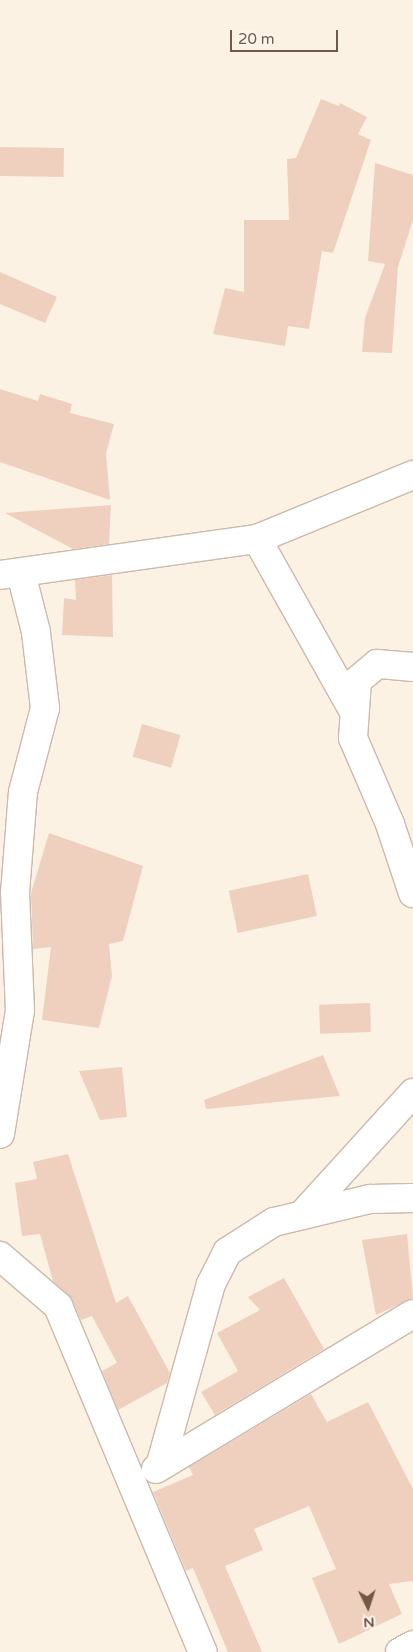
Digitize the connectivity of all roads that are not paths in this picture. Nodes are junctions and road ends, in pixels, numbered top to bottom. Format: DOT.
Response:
graph roads {
  1 [pos="413,475"];
  2 [pos="256,539"];
  3 [pos="10,574"];
  4 [pos="413,667"];
  5 [pos="354,712"];
  6 [pos="413,893"];
  7 [pos="10,1012"];
  8 [pos="413,1093"];
  9 [pos="0,1134"];
  10 [pos="413,1198"];
  11 [pos="302,1215"];
  12 [pos="0,1256"];
  13 [pos="413,1314"];
  14 [pos="161,1462"];
  15 [pos="136,1495"];
  16 [pos="413,1644"];
  17 [pos="203,1652"];
  18 [pos="400,1652"];
  1 -- 2 [label="street"];
  2 -- 3 [label="street"];
  2 -- 5 [label="street"];
  3 -- 7 [label="street"];
  4 -- 5 [label="street"];
  5 -- 6 [label="street"];
  7 -- 9 [label="street"];
  8 -- 11 [label="street"];
  10 -- 11 [label="street"];
  11 -- 14 [label="street"];
  12 -- 15 [label="street"];
  13 -- 14 [label="street"];
  14 -- 15 [label="street"];
  15 -- 17 [label="street"];
  16 -- 18 [label="street"];
}
